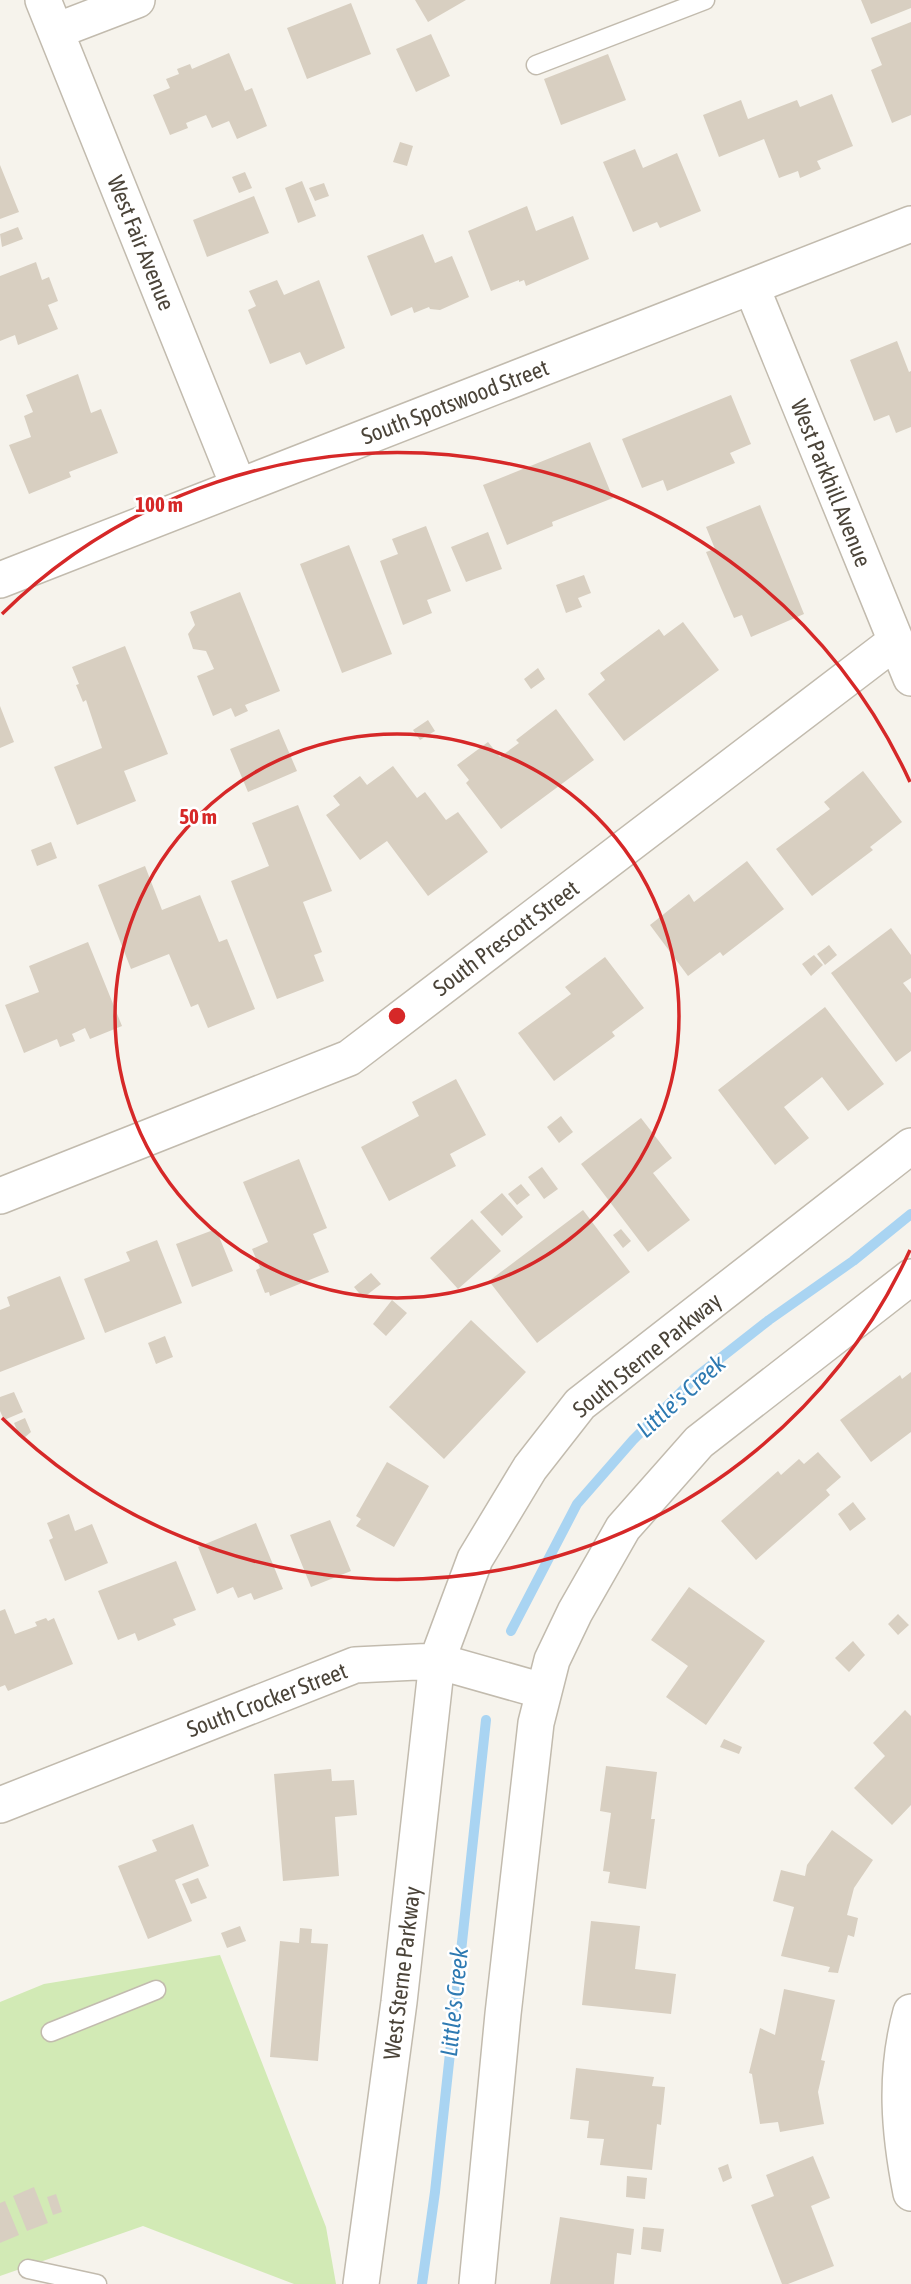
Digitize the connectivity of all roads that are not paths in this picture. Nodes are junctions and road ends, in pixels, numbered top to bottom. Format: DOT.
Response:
graph roads {
  1 [pos="137,0"];
  2 [pos="705,0"];
  3 [pos="50,15"];
  4 [pos="536,65"];
  5 [pos="911,225"];
  6 [pos="752,288"];
  7 [pos="238,485"];
  8 [pos="0,580"];
  9 [pos="896,641"];
  10 [pos="911,678"];
  11 [pos="911,1146"];
  12 [pos="0,1196"];
  13 [pos="911,1278"];
  14 [pos="437,1661"];
  15 [pos="543,1691"];
  16 [pos="0,1805"];
  17 [pos="156,1990"];
  18 [pos="911,2012"];
  19 [pos="51,2032"];
  20 [pos="911,2193"];
  21 [pos="28,2269"];
  22 [pos="97,2284"];
  23 [pos="361,2284"];
  24 [pos="477,2284"];
  1 -- 3 [label="street"];
  2 -- 4 [label="lane"];
  3 -- 7 [label="street, West Fair Avenue"];
  5 -- 6 [label="street, South Spotswood Street"];
  6 -- 7 [label="street, South Spotswood Street"];
  6 -- 9 [label="street, West Parkhill Avenue"];
  7 -- 8 [label="street, South Spotswood Street"];
  9 -- 10 [label="street, West Parkhill Avenue"];
  9 -- 12 [label="street, South Prescott Street"];
  11 -- 14 [label="street, South Sterne Parkway"];
  13 -- 15 [label="street"];
  14 -- 15 [label="street, South Crocker Street"];
  14 -- 16 [label="street, South Crocker Street"];
  14 -- 23 [label="street, West Sterne Parkway"];
  15 -- 24 [label="street"];
  17 -- 19 [label="lane"];
  18 -- 20 [label="street"];
  21 -- 22 [label="lane"];
}
